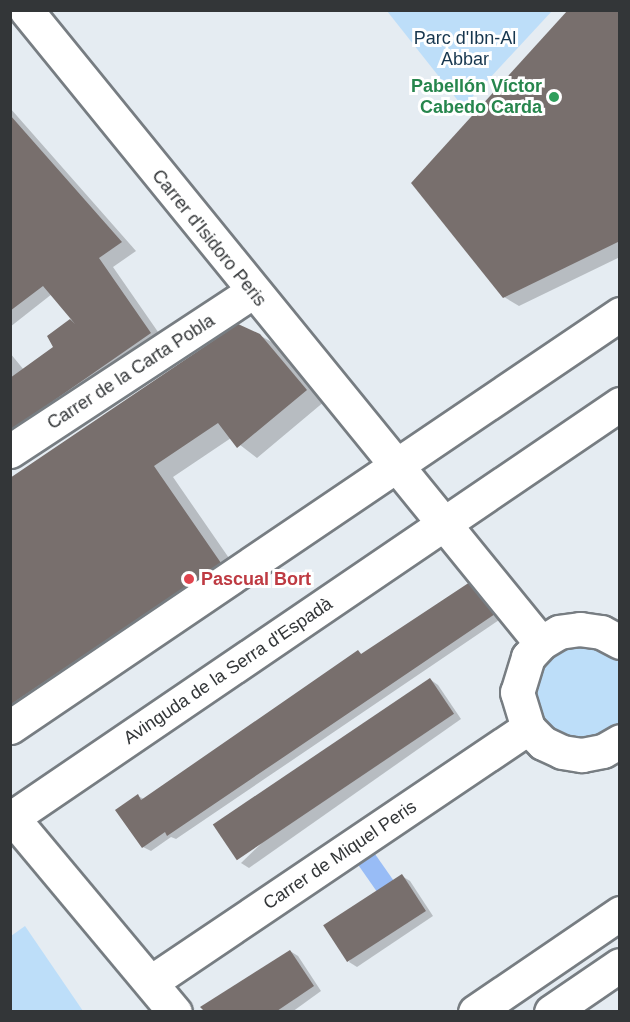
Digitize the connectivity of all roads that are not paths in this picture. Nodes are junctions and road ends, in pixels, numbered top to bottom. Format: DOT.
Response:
graph roads {
  1 [pos="26,18"];
  2 [pos="252,292"];
  3 [pos="620,314"];
  4 [pos="620,404"];
  5 [pos="10,452"];
  6 [pos="395,464"];
  7 [pos="443,524"];
  8 [pos="620,642"];
  9 [pos="541,643"];
  10 [pos="10,727"];
  11 [pos="528,728"];
  12 [pos="620,741"];
  13 [pos="11,817"];
  14 [pos="620,913"];
  15 [pos="620,965"];
  16 [pos="151,982"];
  17 [pos="175,1011"];
  18 [pos="475,1011"];
  19 [pos="551,1011"];
  1 -- 2 [label="street, Carrer d'Isidoro Peris"];
  2 -- 5 [label="street, Carrer de la Carta Pobla"];
  2 -- 6 [label="street, Carrer d'Isidoro Peris"];
  3 -- 6 [label="street"];
  4 -- 7 [label="street, Avinguda de la Serra d'Espadà"];
  6 -- 7 [label="street"];
  6 -- 10 [label="street"];
  7 -- 9 [label="street"];
  7 -- 13 [label="street, Avinguda de la Serra d'Espadà"];
  8 -- 9 [label="street"];
  9 -- 11 [label="street"];
  11 -- 12 [label="street"];
  11 -- 16 [label="street, Carrer de Miquel Peris"];
  13 -- 16 [label="street"];
  14 -- 18 [label="street"];
  15 -- 19 [label="street"];
  16 -- 17 [label="street"];
}
